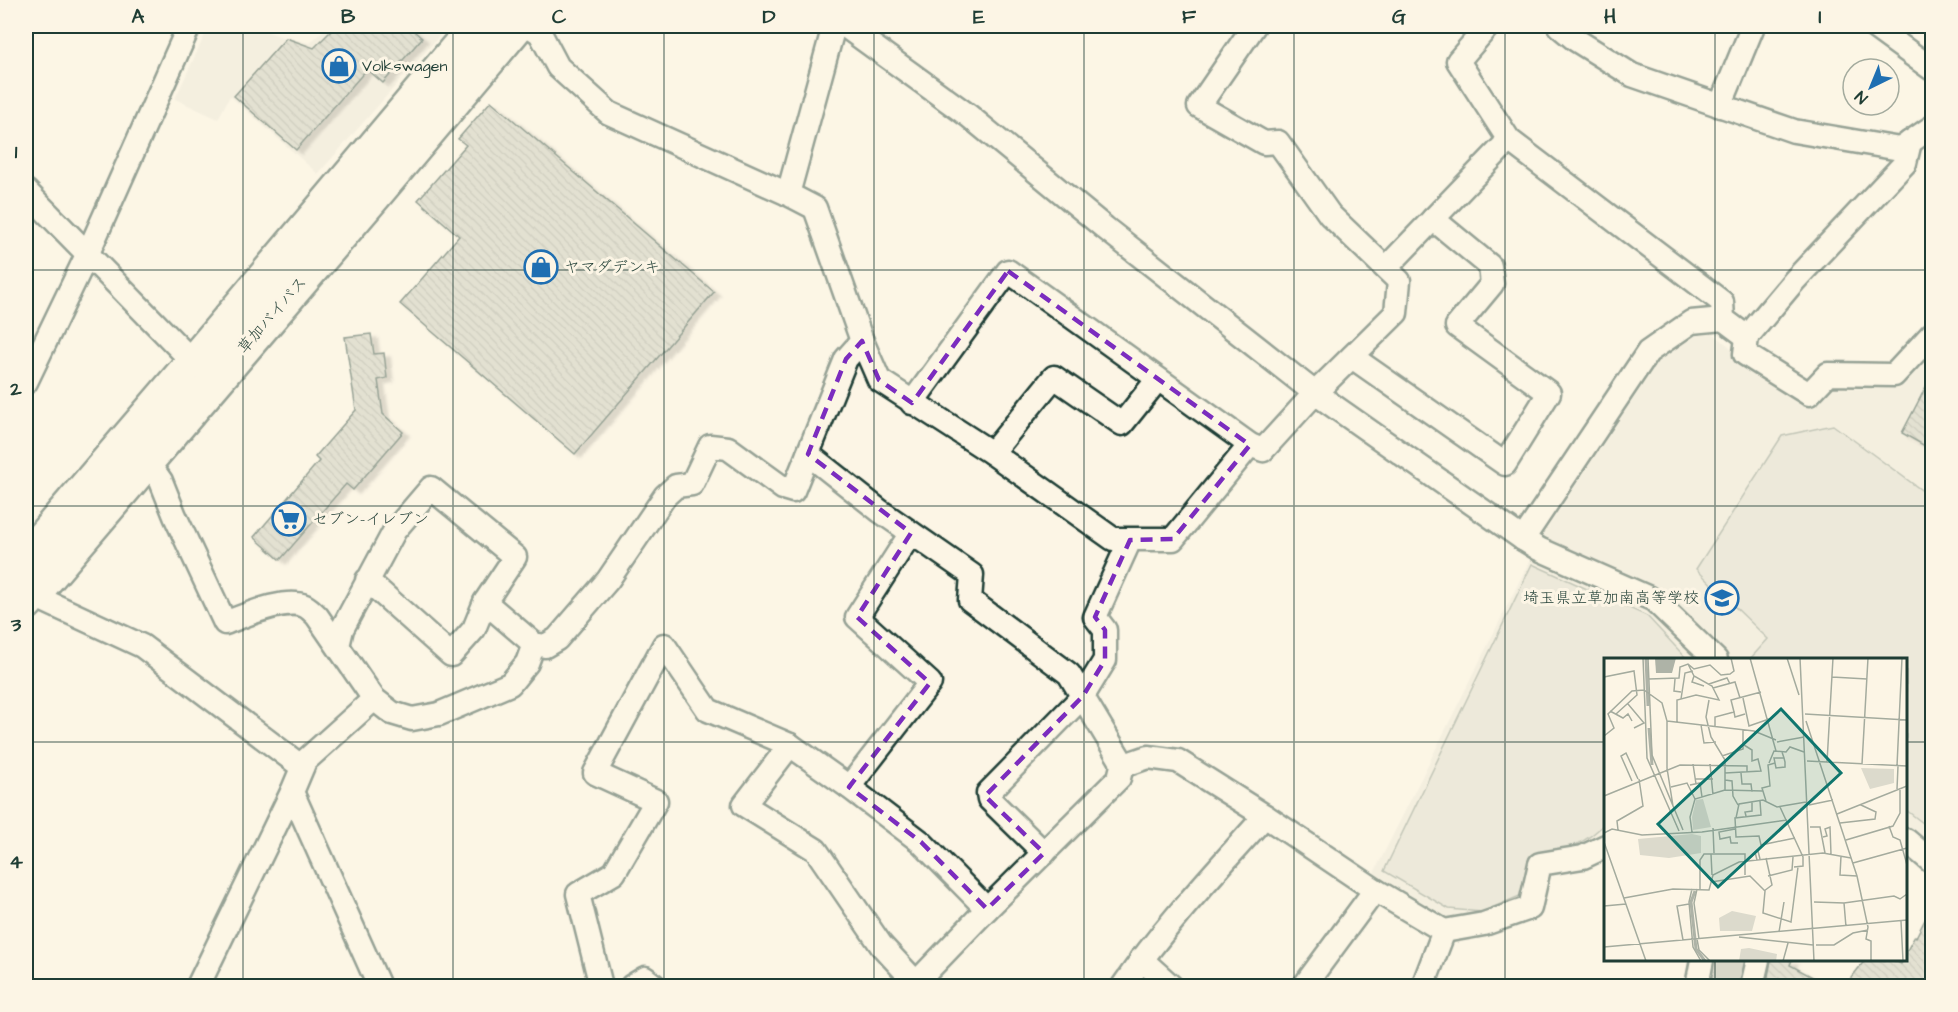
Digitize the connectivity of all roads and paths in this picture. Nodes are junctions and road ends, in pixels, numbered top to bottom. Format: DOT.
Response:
graph roads {
  1 [pos="189,26"];
  2 [pos="476,26"];
  3 [pos="517,26"];
  4 [pos="529,26"];
  5 [pos="834,26"];
  6 [pos="844,26"];
  7 [pos="1254,26"];
  8 [pos="1488,26"];
  9 [pos="1558,26"];
  10 [pos="1753,26"];
  11 [pos="1873,26"];
  12 [pos="1932,69"];
  13 [pos="1720,106"];
  14 [pos="1932,127"];
  15 [pos="1509,141"];
  16 [pos="1910,142"];
  17 [pos="788,194"];
  18 [pos="27,196"];
  19 [pos="1433,219"];
  20 [pos="88,253"];
  21 [pos="1386,268"];
  22 [pos="1723,319"];
  23 [pos="1932,334"];
  24 [pos="1747,337"];
  25 [pos="862,341"];
  26 [pos="1352,357"];
  27 [pos="193,362"];
  28 [pos="1158,379"];
  29 [pos="26,382"];
  30 [pos="1315,393"];
  31 [pos="912,403"];
  32 [pos="1250,445"];
  33 [pos="992,453"];
  34 [pos="808,454"];
  35 [pos="147,461"];
  36 [pos="911,533"];
  37 [pos="1522,539"];
  38 [pos="1130,540"];
  39 [pos="26,556"];
  40 [pos="367,580"];
  41 [pos="29,599"];
  42 [pos="485,602"];
  43 [pos="534,644"];
  44 [pos="338,646"];
  45 [pos="1714,658"];
  46 [pos="1083,696"];
  47 [pos="374,699"];
  48 [pos="790,746"];
  49 [pos="1122,766"];
  50 [pos="302,767"];
  51 [pos="849,786"];
  52 [pos="292,792"];
  53 [pos="1265,816"];
  54 [pos="1907,842"];
  55 [pos="1604,846"];
  56 [pos="1044,853"];
  57 [pos="1932,861"];
  58 [pos="1375,890"];
  59 [pos="987,909"];
  60 [pos="1444,932"];
  61 [pos="1141,959"];
  62 [pos="1702,961"];
  63 [pos="1758,961"];
  64 [pos="916,985"];
  65 [pos="198,987"];
  66 [pos="379,987"];
  67 [pos="601,987"];
  68 [pos="632,987"];
  69 [pos="655,987"];
  70 [pos="1123,987"];
  71 [pos="1171,987"];
  72 [pos="1304,987"];
  73 [pos="1423,987"];
  74 [pos="1697,987"];
  75 [pos="1752,987"];
  1 -- 20 [label="street"];
  2 -- 27 [label="highway, 草加バイパス"];
  3 -- 35 [label="highway, 草加バイパス"];
  4 -- 17 [label="street"];
  5 -- 17 [label="street"];
  6 -- 30 [label="street"];
  7 -- 21 [label="street"];
  8 -- 15 [label="street"];
  9 -- 13 [label="street"];
  10 -- 13 [label="street"];
  11 -- 12 [label="street"];
  13 -- 16 [label="street"];
  14 -- 16 [label="street"];
  15 -- 19 [label="street"];
  15 -- 22 [label="street"];
  16 -- 24 [label="street"];
  17 -- 25 [label="street"];
  18 -- 20 [label="street"];
  19 -- 21 [label="street"];
  19 -- 26 [label="street"];
  20 -- 27 [label="street"];
  20 -- 29 [label="street"];
  21 -- 26 [label="street"];
  22 -- 24 [label="street"];
  22 -- 37 [label="street"];
  23 -- 24 [label="street"];
  25 -- 31 [label="street"];
  25 -- 34 [label="street"];
  26 -- 30 [label="street"];
  27 -- 39 [label="highway, 草加バイパス"];
  28 -- 31 [label="street"];
  28 -- 32 [label="street"];
  28 -- 33 [label="street"];
  30 -- 32 [label="street"];
  30 -- 37 [label="street"];
  31 -- 33 [label="street"];
  32 -- 38 [label="street"];
  33 -- 38 [label="street"];
  34 -- 36 [label="street"];
  34 -- 43 [label="street"];
  35 -- 41 [label="highway, 草加バイパス"];
  35 -- 44 [label="street"];
  36 -- 46 [label="street"];
  36 -- 51 [label="street"];
  37 -- 45 [label="street"];
  38 -- 46 [label="street"];
  40 -- 42 [label="street"];
  40 -- 42 [label="street"];
  40 -- 44 [label="street"];
  41 -- 50 [label="street"];
  42 -- 43 [label="street"];
  43 -- 47 [label="street"];
  44 -- 47 [label="street"];
  46 -- 49 [label="street"];
  46 -- 56 [label="street"];
  47 -- 50 [label="street"];
  48 -- 51 [label="street"];
  48 -- 64 [label="street"];
  48 -- 67 [label="street"];
  49 -- 53 [label="street"];
  49 -- 56 [label="street"];
  50 -- 52 [label="street"];
  51 -- 59 [label="street"];
  52 -- 65 [label="street"];
  52 -- 66 [label="street"];
  53 -- 58 [label="street"];
  53 -- 61 [label="street"];
  54 -- 57 [label="street"];
  55 -- 60 [label="street"];
  56 -- 59 [label="street"];
  58 -- 60 [label="street"];
  58 -- 72 [label="street"];
  59 -- 64 [label="street"];
  60 -- 73 [label="street"];
  61 -- 70 [label="street"];
  61 -- 71 [label="street"];
  62 -- 74 [label="street"];
  63 -- 75 [label="street"];
  68 -- 69 [label="street"];
}
